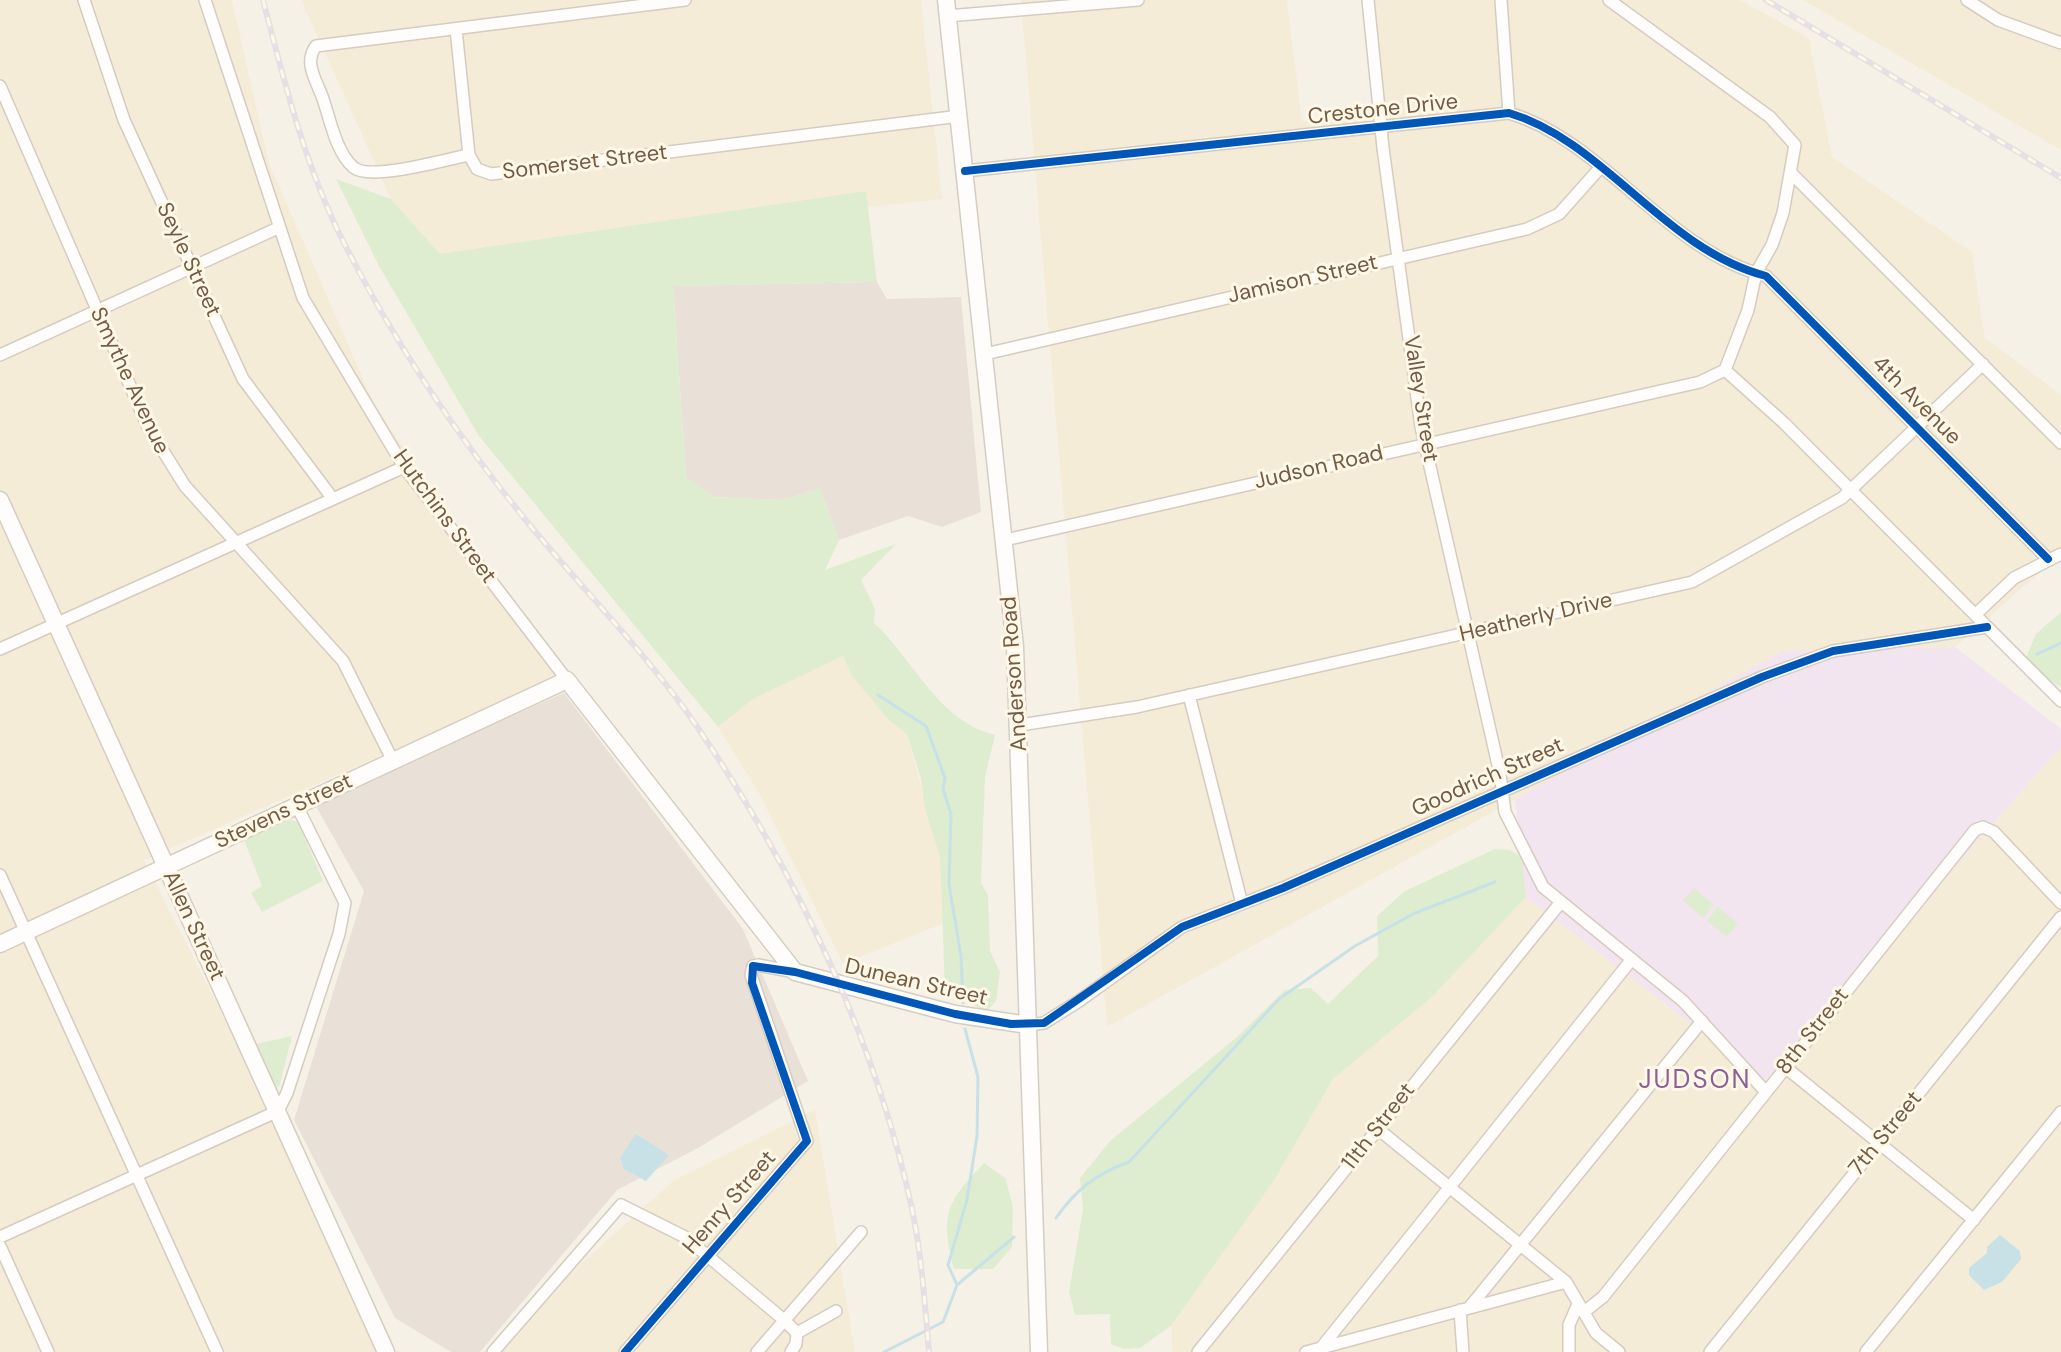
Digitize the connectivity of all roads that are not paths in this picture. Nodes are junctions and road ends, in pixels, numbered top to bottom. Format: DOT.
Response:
graph roads {
  1 [pos="84,0"];
  2 [pos="205,0"];
  3 [pos="685,0"];
  4 [pos="1138,0"];
  5 [pos="1368,0"];
  6 [pos="1501,0"];
  7 [pos="1609,0"];
  8 [pos="1967,0"];
  9 [pos="946,8"];
  10 [pos="456,29"];
  11 [pos="2061,43"];
  12 [pos="0,86"];
  13 [pos="1509,113"];
  14 [pos="960,116"];
  15 [pos="1381,129"];
  16 [pos="469,155"];
  17 [pos="1599,169"];
  18 [pos="965,171"];
  19 [pos="1792,174"];
  20 [pos="278,228"];
  21 [pos="1399,258"];
  22 [pos="191,268"];
  23 [pos="1756,273"];
  24 [pos="96,311"];
  25 [pos="985,354"];
  26 [pos="0,355"];
  27 [pos="1983,364"];
  28 [pos="1725,370"];
  29 [pos="1918,428"];
  30 [pos="2061,443"];
  31 [pos="1425,444"];
  32 [pos="404,467"];
  33 [pos="1852,491"];
  34 [pos="333,499"];
  35 [pos="0,500"];
  36 [pos="1005,540"];
  37 [pos="237,543"];
  38 [pos="2061,554"];
  39 [pos="2048,559"];
  40 [pos="1976,614"];
  41 [pos="56,625"];
  42 [pos="1987,627"];
  43 [pos="1468,634"];
  44 [pos="0,649"];
  45 [pos="567,680"];
  46 [pos="1189,695"];
  47 [pos="2061,701"];
  48 [pos="1020,725"];
  49 [pos="393,761"];
  50 [pos="1502,792"];
  51 [pos="297,806"];
  52 [pos="166,867"];
  53 [pos="0,875"];
  54 [pos="1561,902"];
  55 [pos="2061,903"];
  56 [pos="1242,904"];
  57 [pos="2061,917"];
  58 [pos="26,932"];
  59 [pos="0,944"];
  60 [pos="1632,959"];
  61 [pos="795,972"];
  62 [pos="1702,1021"];
  63 [pos="1028,1025"];
  64 [pos="1785,1067"];
  65 [pos="1766,1092"];
  66 [pos="278,1111"];
  67 [pos="2061,1112"];
  68 [pos="1378,1129"];
  69 [pos="1879,1143"];
  70 [pos="136,1175"];
  71 [pos="1449,1187"];
  72 [pos="1974,1220"];
  73 [pos="861,1232"];
  74 [pos="0,1237"];
  75 [pos="1520,1244"];
  76 [pos="0,1246"];
  77 [pos="708,1257"];
  78 [pos="1566,1282"];
  79 [pos="1581,1308"];
  80 [pos="1465,1309"];
  81 [pos="836,1311"];
  82 [pos="784,1320"];
  83 [pos="797,1333"];
  84 [pos="1321,1348"];
  85 [pos="48,1352"];
  86 [pos="217,1352"];
  87 [pos="386,1352"];
  88 [pos="493,1352"];
  89 [pos="625,1352"];
  90 [pos="757,1352"];
  91 [pos="791,1352"];
  92 [pos="1039,1352"];
  93 [pos="1198,1352"];
  94 [pos="1306,1352"];
  95 [pos="1463,1352"];
  96 [pos="1569,1352"];
  97 [pos="1619,1352"];
  98 [pos="1710,1352"];
  99 [pos="1866,1352"];
  1 -- 22 [label="street, Seyle Street"];
  2 -- 20 [label="street, Hutchins Street"];
  3 -- 10 [label="street"];
  4 -- 9 [label="street"];
  5 -- 15 [label="street, Valley Street"];
  6 -- 13 [label="street"];
  7 -- 19 [label="street"];
  8 -- 11 [label="street"];
  9 -- 14 [label="street, Anderson Road"];
  10 -- 16 [label="street"];
  10 -- 16 [label="street, Somerset Street"];
  12 -- 24 [label="street, Smythe Avenue"];
  13 -- 15 [label="street, Crestone Drive"];
  13 -- 17 [label="street, Crestone Drive"];
  14 -- 16 [label="street, Somerset Street"];
  14 -- 18 [label="street, Anderson Road"];
  15 -- 18 [label="street, Crestone Drive"];
  15 -- 21 [label="street, Valley Street"];
  17 -- 21 [label="street, Jamison Street"];
  17 -- 23 [label="street, Crestone Drive"];
  18 -- 25 [label="street, Anderson Road"];
  19 -- 23 [label="street"];
  19 -- 27 [label="street"];
  20 -- 22 [label="street"];
  20 -- 32 [label="street, Hutchins Street"];
  21 -- 25 [label="street, Jamison Street"];
  21 -- 31 [label="street, Valley Street"];
  22 -- 24 [label="street"];
  22 -- 34 [label="street, Seyle Street"];
  23 -- 28 [label="street"];
  23 -- 29 [label="street, 4th Avenue"];
  24 -- 26 [label="street"];
  24 -- 37 [label="street, Smythe Avenue"];
  25 -- 36 [label="street, Anderson Road"];
  27 -- 29 [label="street, Heatherly Drive"];
  27 -- 30 [label="street"];
  28 -- 31 [label="street, Judson Road"];
  28 -- 33 [label="street"];
  29 -- 33 [label="street, Heatherly Drive"];
  29 -- 39 [label="street, 4th Avenue"];
  31 -- 36 [label="street, Judson Road"];
  31 -- 43 [label="street, Valley Street"];
  32 -- 34 [label="street"];
  32 -- 45 [label="street, Hutchins Street"];
  33 -- 40 [label="street"];
  33 -- 43 [label="street, Heatherly Drive"];
  34 -- 37 [label="street"];
  35 -- 41 [label="street, Allen Street"];
  36 -- 48 [label="street, Anderson Road"];
  37 -- 41 [label="street"];
  37 -- 49 [label="street, Smythe Avenue"];
  38 -- 39 [label="street"];
  39 -- 40 [label="street"];
  40 -- 42 [label="street"];
  41 -- 44 [label="street"];
  41 -- 52 [label="street, Allen Street"];
  42 -- 47 [label="street"];
  42 -- 50 [label="street, Goodrich Street"];
  43 -- 46 [label="street, Heatherly Drive"];
  43 -- 50 [label="street, Valley Street"];
  45 -- 49 [label="street, Stevens Street"];
  45 -- 61 [label="street, Hutchins Street"];
  46 -- 48 [label="street, Heatherly Drive"];
  46 -- 56 [label="street"];
  48 -- 63 [label="street, Anderson Road"];
  49 -- 51 [label="street, Stevens Street"];
  50 -- 54 [label="street, Valley Street"];
  50 -- 56 [label="street, Goodrich Street"];
  51 -- 52 [label="street, Stevens Street"];
  51 -- 66 [label="street"];
  52 -- 58 [label="street, Stevens Street"];
  52 -- 66 [label="street, Allen Street"];
  53 -- 58 [label="street"];
  54 -- 60 [label="street, Valley Street"];
  54 -- 68 [label="street, 11th Street"];
  55 -- 64 [label="street, 8th Street"];
  56 -- 63 [label="street, Goodrich Street"];
  57 -- 69 [label="street, 7th Street"];
  58 -- 59 [label="street, Stevens Street"];
  58 -- 70 [label="street"];
  60 -- 62 [label="street, Valley Street"];
  60 -- 71 [label="street"];
  61 -- 63 [label="street, Dunean Street"];
  61 -- 77 [label="street, Henry Street"];
  62 -- 65 [label="street, Valley Street"];
  62 -- 75 [label="street"];
  63 -- 92 [label="street, Anderson Road"];
  64 -- 65 [label="street, 8th Street"];
  64 -- 69 [label="street"];
  65 -- 79 [label="street, 8th Street"];
  66 -- 70 [label="street"];
  66 -- 87 [label="street, Allen Street"];
  67 -- 72 [label="street"];
  68 -- 71 [label="street"];
  68 -- 93 [label="street, 11th Street"];
  69 -- 72 [label="street"];
  69 -- 98 [label="street, 7th Street"];
  70 -- 74 [label="street"];
  70 -- 86 [label="street"];
  71 -- 75 [label="street"];
  71 -- 84 [label="street"];
  72 -- 99 [label="street"];
  73 -- 82 [label="street"];
  75 -- 78 [label="street"];
  75 -- 80 [label="street"];
  76 -- 85 [label="street"];
  77 -- 82 [label="street"];
  77 -- 88 [label="street"];
  77 -- 89 [label="street, Henry Street"];
  78 -- 79 [label="street"];
  78 -- 80 [label="street"];
  79 -- 96 [label="street"];
  79 -- 97 [label="street"];
  80 -- 84 [label="street"];
  80 -- 95 [label="street"];
  81 -- 83 [label="street"];
  82 -- 83 [label="street"];
  82 -- 90 [label="street"];
  83 -- 91 [label="street"];
  84 -- 94 [label="street"];
}
